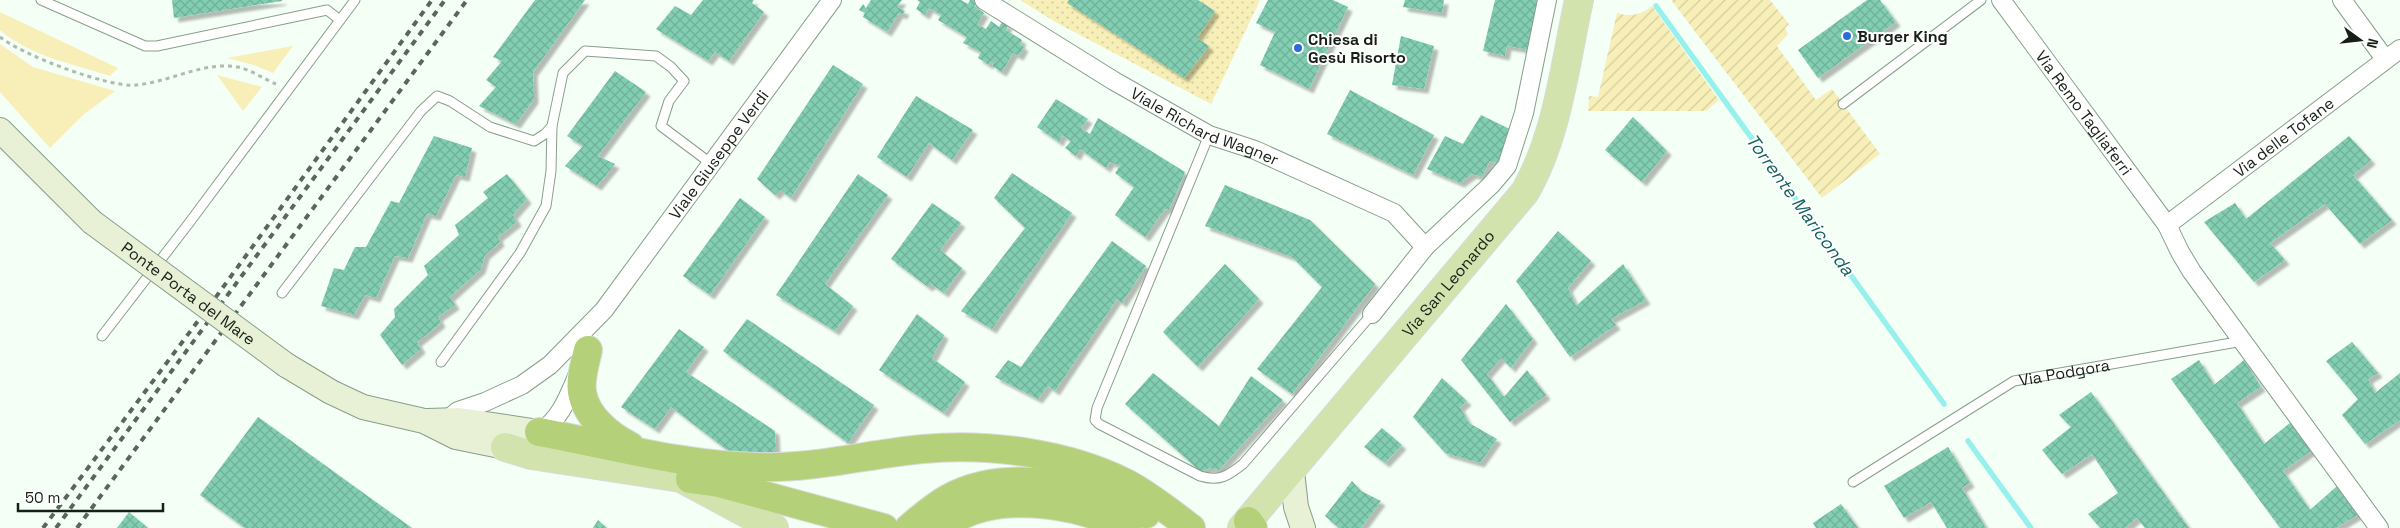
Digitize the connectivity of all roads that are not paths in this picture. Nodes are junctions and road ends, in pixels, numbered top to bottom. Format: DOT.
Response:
graph roads {
  1 [pos="41,0"];
  2 [pos="355,0"];
  3 [pos="832,0"];
  4 [pos="984,0"];
  5 [pos="1547,0"];
  6 [pos="1579,0"];
  7 [pos="1981,0"];
  8 [pos="2001,0"];
  9 [pos="2342,0"];
  10 [pos="340,20"];
  11 [pos="2400,49"];
  12 [pos="2385,59"];
  13 [pos="1843,104"];
  14 [pos="552,126"];
  15 [pos="0,130"];
  16 [pos="1209,135"];
  17 [pos="713,165"];
  18 [pos="2167,225"];
  19 [pos="1425,248"];
  20 [pos="282,293"];
  21 [pos="604,310"];
  22 [pos="1372,314"];
  23 [pos="102,336"];
  24 [pos="2243,341"];
  25 [pos="588,350"];
  26 [pos="441,362"];
  27 [pos="447,420"];
  28 [pos="424,421"];
  29 [pos="538,432"];
  30 [pos="506,447"];
  31 [pos="645,453"];
  32 [pos="1292,471"];
  33 [pos="681,478"];
  34 [pos="1853,482"];
  35 [pos="1268,498"];
  36 [pos="1248,526"];
  37 [pos="774,528"];
  38 [pos="884,528"];
  39 [pos="909,528"];
  40 [pos="944,528"];
  41 [pos="1127,528"];
  42 [pos="1168,528"];
  43 [pos="1191,528"];
  44 [pos="1301,528"];
  45 [pos="2379,528"];
  1 -- 10 [label="lane"];
  2 -- 10 [label="lane"];
  3 -- 17 [label="street, Viale Giuseppe Verdi"];
  4 -- 16 [label="street, Viale Richard Wagner"];
  5 -- 19 [label="street"];
  6 -- 32 [label="main road, Via San Leonardo"];
  7 -- 13 [label="lane"];
  8 -- 18 [label="street, Via Remo Tagliaferri"];
  9 -- 12 [label="street"];
  10 -- 23 [label="lane"];
  11 -- 12 [label="street, Via delle Tofane"];
  12 -- 18 [label="street, Via delle Tofane"];
  14 -- 17 [label="lane"];
  14 -- 20 [label="lane"];
  14 -- 26 [label="lane"];
  15 -- 28 [label="main road, Ponte Porta del Mare, bridge"];
  16 -- 19 [label="street, Viale Richard Wagner"];
  16 -- 22 [label="lane"];
  17 -- 21 [label="street, Viale Giuseppe Verdi"];
  18 -- 24 [label="street"];
  19 -- 22 [label="street"];
  21 -- 25 [label="street, Viale Giuseppe Verdi"];
  21 -- 27 [label="street, Viale Giuseppe Verdi"];
  24 -- 34 [label="lane, Via Podgora"];
  24 -- 45 [label="street"];
  25 -- 29 [label="street, Viale Giuseppe Verdi"];
  25 -- 31 [label="highway"];
  27 -- 28 [label="main road"];
  27 -- 29 [label="main road"];
  28 -- 30 [label="main road"];
  29 -- 30 [label="main road"];
  29 -- 31 [label="highway"];
  30 -- 33 [label="main road"];
  31 -- 43 [label="highway"];
  32 -- 35 [label="main road, Via San Leonardo"];
  32 -- 44 [label="main road"];
  33 -- 37 [label="main road"];
  33 -- 38 [label="highway"];
  35 -- 36 [label="main road, Via San Leonardo"];
  35 -- 44 [label="main road"];
  39 -- 42 [label="highway"];
  40 -- 41 [label="highway"];
}
